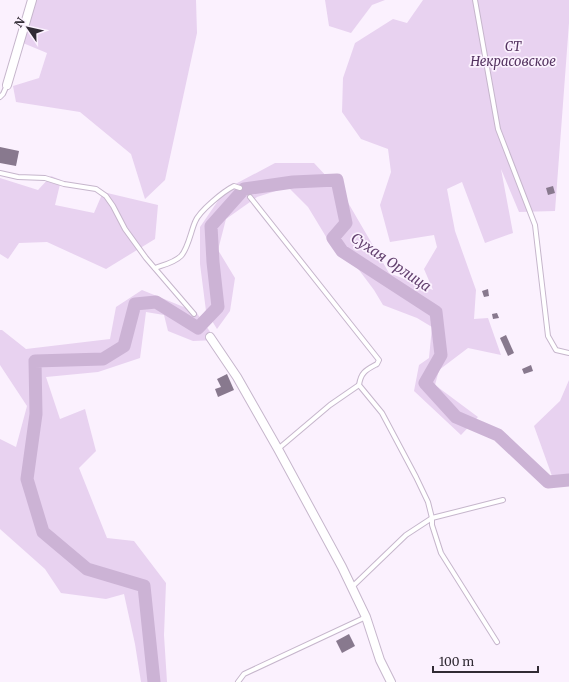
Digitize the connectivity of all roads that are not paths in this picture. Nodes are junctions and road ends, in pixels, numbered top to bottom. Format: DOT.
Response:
graph roads {
  1 [pos="32,0"];
  2 [pos="475,0"];
  3 [pos="7,85"];
  4 [pos="0,97"];
  5 [pos="0,173"];
  6 [pos="240,188"];
  7 [pos="250,197"];
  8 [pos="155,268"];
  9 [pos="194,314"];
  10 [pos="210,337"];
  11 [pos="569,353"];
  12 [pos="359,385"];
  13 [pos="278,449"];
  14 [pos="503,500"];
  15 [pos="432,518"];
  16 [pos="352,587"];
  17 [pos="366,616"];
  18 [pos="497,642"];
  19 [pos="238,682"];
  20 [pos="391,682"];
  1 -- 3 [label="street"];
  2 -- 11 [label="lane"];
  3 -- 4 [label="lane"];
  5 -- 8 [label="lane"];
  6 -- 8 [label="lane"];
  7 -- 12 [label="lane"];
  8 -- 9 [label="lane"];
  10 -- 13 [label="street"];
  12 -- 13 [label="lane"];
  12 -- 15 [label="lane"];
  13 -- 16 [label="street"];
  14 -- 15 [label="lane"];
  15 -- 16 [label="lane"];
  15 -- 18 [label="lane"];
  16 -- 17 [label="street"];
  17 -- 19 [label="lane"];
  17 -- 20 [label="street"];
}
